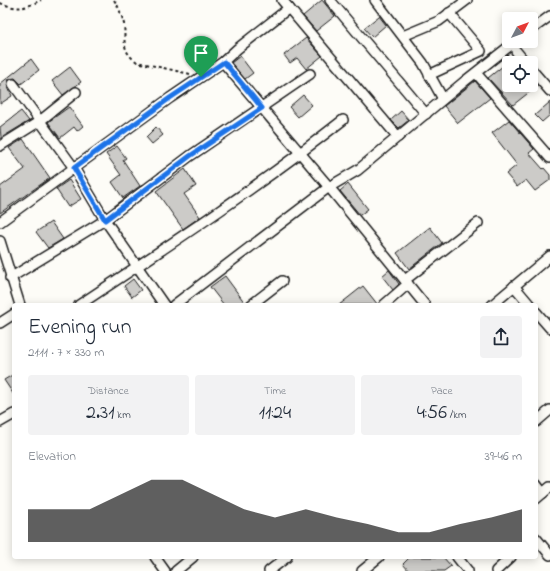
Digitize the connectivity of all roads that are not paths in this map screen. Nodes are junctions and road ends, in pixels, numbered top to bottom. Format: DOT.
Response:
graph roads {
  1 [pos="282,0"];
  2 [pos="330,0"];
  3 [pos="375,0"];
  4 [pos="467,0"];
  5 [pos="289,8"];
  6 [pos="449,13"];
  7 [pos="550,16"];
  8 [pos="538,25"];
  9 [pos="403,36"];
  10 [pos="507,48"];
  11 [pos="516,51"];
  12 [pos="520,56"];
  13 [pos="224,62"];
  14 [pos="476,73"];
  15 [pos="310,74"];
  16 [pos="430,75"];
  17 [pos="538,77"];
  18 [pos="13,84"];
  19 [pos="550,91"];
  20 [pos="76,92"];
  21 [pos="443,99"];
  22 [pos="262,108"];
  23 [pos="426,114"];
  24 [pos="343,120"];
  25 [pos="40,121"];
  26 [pos="398,137"];
  27 [pos="0,146"];
  28 [pos="301,154"];
  29 [pos="550,158"];
  30 [pos="74,168"];
  31 [pos="329,186"];
  32 [pos="1,219"];
  33 [pos="105,220"];
  34 [pos="478,223"];
  35 [pos="0,241"];
  36 [pos="550,256"];
  37 [pos="138,266"];
  38 [pos="10,278"];
  39 [pos="282,281"];
  40 [pos="407,282"];
  41 [pos="514,286"];
  42 [pos="19,303"];
  43 [pos="82,303"];
  44 [pos="162,303"];
  45 [pos="177,303"];
  46 [pos="254,303"];
  47 [pos="386,303"];
  48 [pos="423,303"];
  49 [pos="494,303"];
  50 [pos="528,303"];
  51 [pos="538,314"];
  52 [pos="12,315"];
  53 [pos="0,323"];
  54 [pos="550,328"];
  55 [pos="550,410"];
  56 [pos="12,415"];
  57 [pos="538,420"];
  58 [pos="0,422"];
  59 [pos="538,540"];
  60 [pos="550,555"];
  61 [pos="156,559"];
  62 [pos="191,559"];
  63 [pos="284,559"];
  64 [pos="377,559"];
  65 [pos="459,559"];
  66 [pos="509,559"];
  67 [pos="165,571"];
  68 [pos="176,571"];
  69 [pos="269,571"];
  70 [pos="362,571"];
  71 [pos="468,571"];
  72 [pos="496,571"];
  1 -- 5 [label="street"];
  2 -- 23 [label="street"];
  3 -- 9 [label="street"];
  4 -- 6 [label="street"];
  5 -- 13 [label="street"];
  5 -- 26 [label="street"];
  6 -- 9 [label="street"];
  6 -- 16 [label="street"];
  7 -- 8 [label="street"];
  9 -- 16 [label="street"];
  10 -- 14 [label="street"];
  11 -- 12 [label="street"];
  13 -- 22 [label="street"];
  13 -- 30 [label="street"];
  14 -- 21 [label="street"];
  14 -- 29 [label="street"];
  15 -- 22 [label="street"];
  16 -- 21 [label="street"];
  17 -- 19 [label="street"];
  18 -- 25 [label="street"];
  20 -- 25 [label="street"];
  21 -- 23 [label="street"];
  22 -- 28 [label="street"];
  22 -- 33 [label="street"];
  23 -- 26 [label="street"];
  24 -- 28 [label="street"];
  25 -- 27 [label="street"];
  25 -- 30 [label="street"];
  26 -- 31 [label="street"];
  28 -- 31 [label="street"];
  28 -- 37 [label="street"];
  30 -- 32 [label="street"];
  30 -- 33 [label="street"];
  31 -- 40 [label="street"];
  31 -- 45 [label="street"];
  33 -- 37 [label="street"];
  33 -- 38 [label="street"];
  34 -- 40 [label="street"];
  35 -- 38 [label="street"];
  36 -- 41 [label="street"];
  37 -- 43 [label="street"];
  37 -- 44 [label="street"];
  38 -- 42 [label="street"];
  39 -- 46 [label="street"];
  40 -- 47 [label="street"];
  40 -- 48 [label="street"];
  41 -- 49 [label="street"];
  41 -- 50 [label="street"];
  51 -- 54 [label="street"];
  52 -- 53 [label="street"];
  55 -- 57 [label="street"];
  56 -- 58 [label="street"];
  59 -- 60 [label="street"];
  61 -- 67 [label="street"];
  62 -- 68 [label="street"];
  63 -- 69 [label="street"];
  64 -- 70 [label="street"];
  65 -- 71 [label="street"];
  66 -- 72 [label="street"];
}
